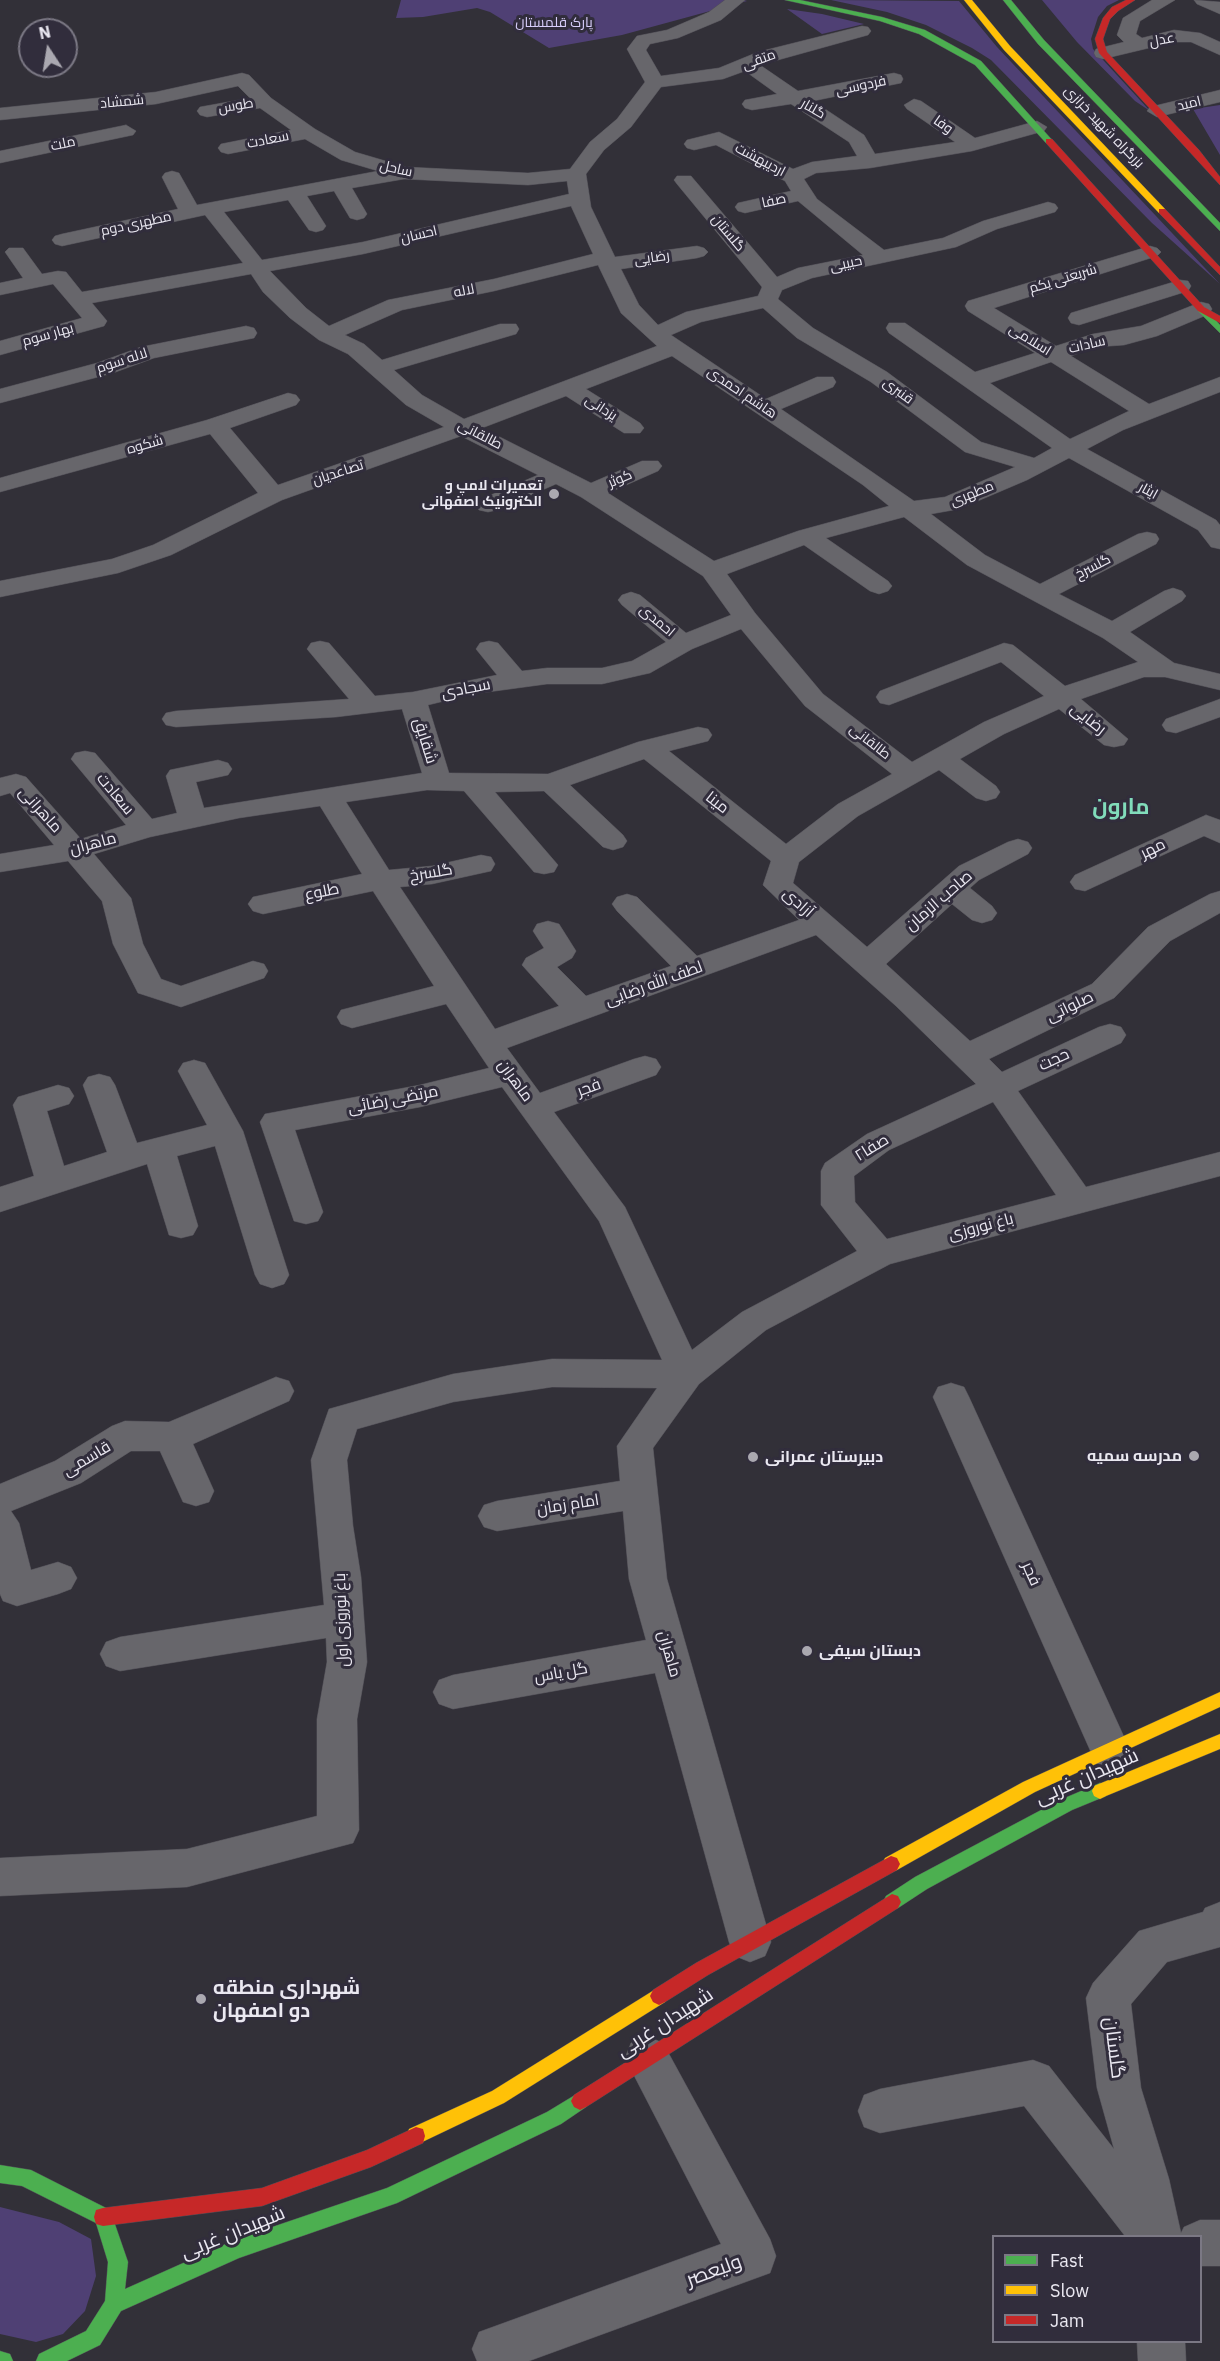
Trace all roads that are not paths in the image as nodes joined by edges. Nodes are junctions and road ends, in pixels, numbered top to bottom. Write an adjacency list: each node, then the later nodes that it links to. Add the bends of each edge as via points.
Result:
1 (736, 0): 16 (street, via 715,16 672,34 644,40 636,49)
2 (789, 0): 25 (main road, via 882,19 941,42 978,63)
3 (968, 0): 60 (main road, بزرگراه شهید خرازی, via 1007,48)
4 (1007, 0): 52 (main road, بزرگراه شهید خرازی, via 1041,42)
5 (1131, 0): 12 (main road, via 1107,18 1099,39)
6 (1166, 0): 10 (street, via 1132,18 1126,35)
7 (1203, 0): 8 (street)
8 (1220, 9)
9 (862, 31): 13 (street, متقی)
10 (1138, 45): 11 (street, عدل, via 1174,36 1194,37); 12 (street, عدل)
11 (1220, 49)
12 (1103, 53): 23 (main road)
13 (747, 64): 16 (street, متقی, via 723,73); 18 (street, گلنار)
14 (242, 79): 19 (street, ساحل); 24 (street, شمشاد, via 156,98)
15 (894, 79): 18 (street, فردوسی)
16 (655, 82): 37 (street, via 624,123 597,146)
17 (1220, 96): 23 (street, امید)
18 (793, 98): 20 (street, فردوسی); 34 (street, گلنار, via 857,139)
19 (264, 102): 22 (street, طوس); 27 (street, ساحل)
20 (752, 104)
21 (914, 105): 29 (street, وفا)
22 (207, 111)
23 (1157, 111): 32 (main road)
24 (0, 114)
25 (1037, 128): 29 (street); 56 (main road)
26 (126, 131): 33 (street, ملت)
27 (308, 133): 30 (street, سعادت); 36 (street, ساحل, via 348,156)
28 (694, 144): 39 (street, اردیبهشت, via 719,138)
29 (972, 145): 34 (street)
30 (228, 148)
31 (781, 150): 35 (street)
32 (1196, 152): 40 (main road); 42 (main road)
33 (0, 157)
34 (870, 162): 35 (street)
35 (812, 168): 39 (street)
36 (405, 173): 37 (street, ساحل, via 528,179); 43 (street)
37 (576, 174): 46 (street, هاشم احمدی)
38 (172, 177): 49 (street, طالقانی)
39 (792, 177): 45 (street)
40 (1220, 177)
41 (684, 180): 64 (street, گلستان)
42 (1220, 183)
43 (341, 186): 44 (street); 50 (street)
44 (294, 193): 49 (street); 51 (street)
45 (804, 194): 47 (street, صفا); 57 (street)
46 (579, 198): 58 (street, هاشم احمدی); 59 (street, احسان, via 363,248)
47 (745, 207)
48 (1048, 208): 57 (street, حبیبی, via 990,225 949,243)
49 (200, 210): 53 (street, مطهری دوم); 59 (street, طالقانی)
50 (357, 214)
51 (316, 226)
52 (1220, 228)
53 (62, 240)
54 (16, 252): 61 (street)
55 (697, 252): 58 (street, رضایی)
56 (1150, 252): 62 (main road); 66 (street, شریعتی یکم)
57 (879, 256): 64 (street, حبیبی, via 806,273)
58 (606, 260): 73 (street, لاله, via 396,305); 74 (street, هاشم احمدی, via 629,308)
59 (257, 266): 65 (street, احسان); 73 (street, طالقانی, via 271,287)
60 (1220, 272)
61 (36, 281): 63 (street); 65 (street, via 58,277)
62 (1180, 286): 67 (main road); 68 (street)
63 (0, 289)
64 (770, 293): 74 (street, حبیبی, via 694,318); 91 (street, قنبری, via 805,333 879,377 973,447)
65 (77, 299): 75 (street, بهار سوم, via 96,321)
66 (976, 306): 76 (street, اسلامی)
67 (1210, 315): 71 (main road); 76 (street, سادات)
68 (1079, 318)
69 (897, 328): 78 (street, ایثار)
70 (508, 329): 77 (street)
71 (1220, 330)
72 (246, 333): 82 (street, لاله سوم, via 149,352)
73 (327, 335): 77 (street, طالقانی, via 356,349)
74 (664, 341): 81 (street, تصاعدیان); 84 (street, هاشم احمدی)
75 (0, 348)
76 (1052, 354): 78 (street, سادات); 85 (street, اسلامی)
77 (378, 368): 87 (street, طالقانی, via 414,400)
78 (972, 381): 89 (street, ایثار)
79 (825, 382): 84 (street)
80 (1220, 384): 85 (street, مطهری)
81 (569, 388): 87 (street, تصاعدیان); 88 (street, یزدانی)
82 (0, 396)
83 (288, 400): 86 (street, شکوه)
84 (764, 408): 97 (street, هاشم احمدی)
85 (1146, 412): 89 (street, مطهری)
86 (215, 425): 93 (street, شکوه); 95 (street)
87 (464, 428): 92 (street, طالقانی); 95 (street, تصاعدیان)
88 (632, 428)
89 (1069, 449): 91 (street, مطهری); 100 (street, ایثار, via 1207,525)
90 (650, 466): 94 (street, کوثر)
91 (1036, 466): 97 (street, مطهری, via 950,504)
92 (558, 475): 94 (street, طالقانی); 96 (street)
93 (0, 485)
94 (590, 492): 101 (street, طالقانی)
95 (273, 495): 103 (street, تصاعدیان, via 151,554 118,565)
96 (488, 505)
97 (907, 509): 98 (street, مطهری); 104 (street, هاشم احمدی, via 976,560)
98 (807, 536): 101 (street, مطهری); 102 (street)
99 (1147, 539): 104 (street, گلسرخ)
100 (1220, 542)
101 (712, 571): 107 (street, طالقانی)
102 (879, 586)
103 (0, 589)
104 (1039, 594): 108 (street, هاشم احمدی)
105 (1173, 596): 108 (street)
106 (631, 600): 109 (street, احمدی)
107 (746, 618): 109 (street, سجادی); 128 (street, طالقانی, via 814,700)
108 (1112, 632): 112 (street, هاشم احمدی)
109 (683, 643): 113 (street, سجادی, via 641,667 602,676)
110 (320, 649): 118 (street)
111 (489, 649): 113 (street)
112 (1165, 669): 114 (street, هاشم احمدی); 116 (street, via 1142,669)
113 (515, 680): 117 (street, سجادی)
114 (1220, 682)
115 (890, 697): 116 (street, via 1004,651)
116 (1061, 698): 123 (street, رضایی); 125 (street)
117 (413, 700): 118 (street, سجادی); 129 (street, شقایق)
118 (369, 705): 120 (street, سجادی)
119 (1220, 707): 121 (street)
120 (176, 719)
121 (1176, 725)
122 (699, 735): 124 (street, ماهران)
123 (1114, 739)
124 (648, 748): 131 (street, ماهران); 141 (street, مینا)
125 (940, 758): 128 (street); 133 (street)
126 (85, 759): 136 (street, سعادت)
127 (218, 769): 135 (street, via 180,776)
128 (911, 775): 141 (street, via 848,810)
129 (438, 781): 130 (street, ماهران); 134 (street, ماهران)
130 (471, 782): 131 (street, ماهران); 144 (street)
131 (551, 782): 138 (street)
132 (0, 787): 140 (street, ماهرانی, via 16,783)
133 (986, 792)
134 (328, 796): 135 (street, ماهران); 145 (street, ماهران)
135 (193, 819): 136 (street, ماهران)
136 (145, 829): 140 (street, ماهران)
137 (1220, 834): 146 (street, مهر, via 1206,824)
138 (613, 841)
139 (1018, 848): 147 (street, صاحب الزمان, via 969,873)
140 (76, 850): 142 (street, ماهران); 156 (street, via 116,898 128,944 149,986 181,997)
141 (786, 858): 152 (street, آزادی, via 778,885)
142 (0, 863)
143 (481, 864): 145 (street, گلسرخ, via 432,875)
144 (544, 866)
145 (380, 880): 149 (street, طلوع); 157 (street, ماهران)
146 (1085, 882)
147 (952, 889): 151 (street); 154 (street, صاحب الزمان)
148 (1220, 901): 162 (street, صلواتی, via 1159,934 1103,991)
149 (263, 904)
150 (627, 904): 155 (street)
151 (982, 913)
152 (820, 923): 154 (street, آزادی); 155 (street, لطف الله رضایی)
153 (548, 931): 158 (street, via 561,951 537,965)
154 (867, 964): 162 (street, آزادی)
155 (693, 970): 158 (street, لطف الله رضایی)
156 (253, 971)
157 (453, 992): 159 (street); 161 (street, ماهران)
158 (581, 1010): 161 (street, لطف الله رضایی)
159 (352, 1017)
160 (1110, 1035): 167 (street, حجت)
161 (488, 1043): 165 (street, ماهران)
162 (967, 1056): 167 (street, آزادی)
163 (645, 1067): 169 (street, فجر)
164 (194, 1071): 170 (street)
165 (509, 1074): 169 (street, ماهران); 177 (street, مرتضی رضائی, via 420,1096 276,1122)
166 (99, 1085): 172 (street)
167 (998, 1086): 176 (street, آزادی); 179 (street, صفا۲, via 878,1142 837,1171 838,1205)
168 (58, 1096): 174 (street, via 29,1105)
169 (533, 1108): 182 (street, ماهران, via 613,1216)
170 (227, 1131): 171 (street); 180 (street)
171 (159, 1149): 172 (street); 178 (street)
172 (126, 1158): 174 (street)
173 (1220, 1164): 176 (street, باغ نوروزی)
174 (53, 1183): 175 (street)
175 (0, 1200)
176 (1078, 1201): 179 (street, باغ نوروزی)
177 (306, 1212)
178 (181, 1226)
179 (880, 1254): 181 (street, باغ نوروزی)
180 (272, 1275)
181 (754, 1321): 182 (street, ماهران)
182 (686, 1374): 187 (street, ماهران, via 635,1446); 192 (street, باغ نوروزی اول, via 552,1373 453,1388 342,1419 328,1460)
183 (276, 1391): 185 (street, قاسمی)
184 (951, 1397): 198 (street, فجر)
185 (172, 1437): 186 (street); 188 (street, قاسمی, via 125,1436 68,1472)
186 (196, 1491)
187 (639, 1493): 189 (street, امام زمان); 193 (street, ماهران, via 648,1579)
188 (0, 1500)
189 (497, 1516)
190 (0, 1523): 191 (street, via 17,1590)
191 (58, 1578)
192 (344, 1619): 194 (street); 199 (street, باغ نوروزی اول, via 346,1662 337,1719 338,1830 187,1868)
193 (669, 1653): 195 (street, گل یاس); 201 (street, ماهران)
194 (120, 1654)
195 (453, 1692)
196 (1220, 1699): 198 (main road, شهیدان غربی)
197 (1220, 1741): 202 (main road, شهیدان غربی, via 1066,1805 921,1883)
198 (1110, 1750): 201 (main road, شهیدان غربی, via 1029,1787)
199 (0, 1877)
200 (1220, 1922): 207 (street, گلستان, via 1218,1928 1154,1944 1108,1998 1119,2088 1146,2179)
201 (750, 1942): 205 (main road, شهیدان غربی, via 498,2097 371,2158 262,2197)
202 (647, 2058): 210 (main road, شهیدان غربی, via 554,2118 390,2196 237,2249); 213 (street, ولیعصر, via 753,2256)
203 (880, 2111): 206 (street, via 1033,2082)
204 (0, 2174): 205 (main road, via 24,2177)
205 (103, 2217): 210 (main road, via 118,2262)
206 (1155, 2235)
207 (1156, 2235)
208 (1202, 2243): 209 (street)
209 (1220, 2243)
210 (114, 2304): 212 (main road, via 93,2338)
211 (1161, 2343): 216 (street)
212 (77, 2346): 214 (main road); 215 (main road)
213 (496, 2349)
214 (46, 2361)
215 (71, 2361)
216 (1162, 2361)

